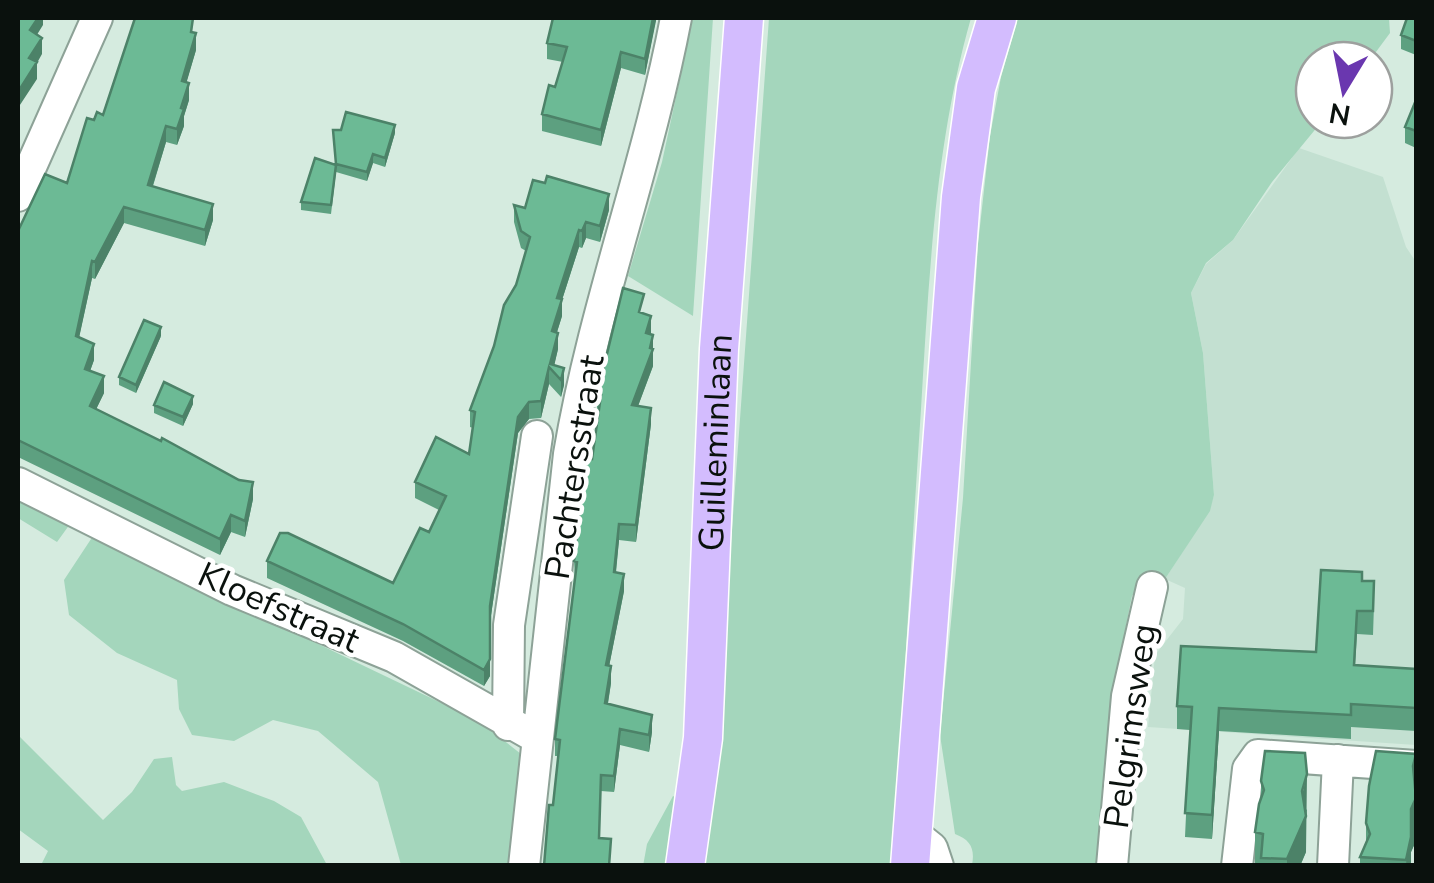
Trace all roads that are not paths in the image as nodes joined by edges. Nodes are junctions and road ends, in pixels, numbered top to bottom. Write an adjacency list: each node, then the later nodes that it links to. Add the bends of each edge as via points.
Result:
1 (97, 18): 5 (street)
2 (676, 18): 10 (street, Pachtersstraat, via 580,386)
3 (744, 18): 15 (main road, Guilleminlaan, via 724,276 703,738)
4 (997, 18): 13 (main road, via 976,88 961,197)
5 (18, 196)
6 (537, 436): 9 (street, Pachtersstraat, via 509,625)
7 (18, 483): 9 (street, Kloefstraat, via 232,590 394,657)
8 (1152, 588): 17 (street, Pelgrimsweg, via 1127,696)
9 (508, 724): 10 (street, Kloefstraat)
10 (537, 738): 14 (street, Pachtersstraat)
11 (1338, 760): 12 (street); 18 (street, via 1252,760); 19 (street)
12 (1416, 766)
13 (912, 849): 16 (street, via 932,848)
14 (524, 866)
15 (686, 866)
16 (938, 866)
17 (1112, 866)
18 (1237, 866)
19 (1333, 866)

